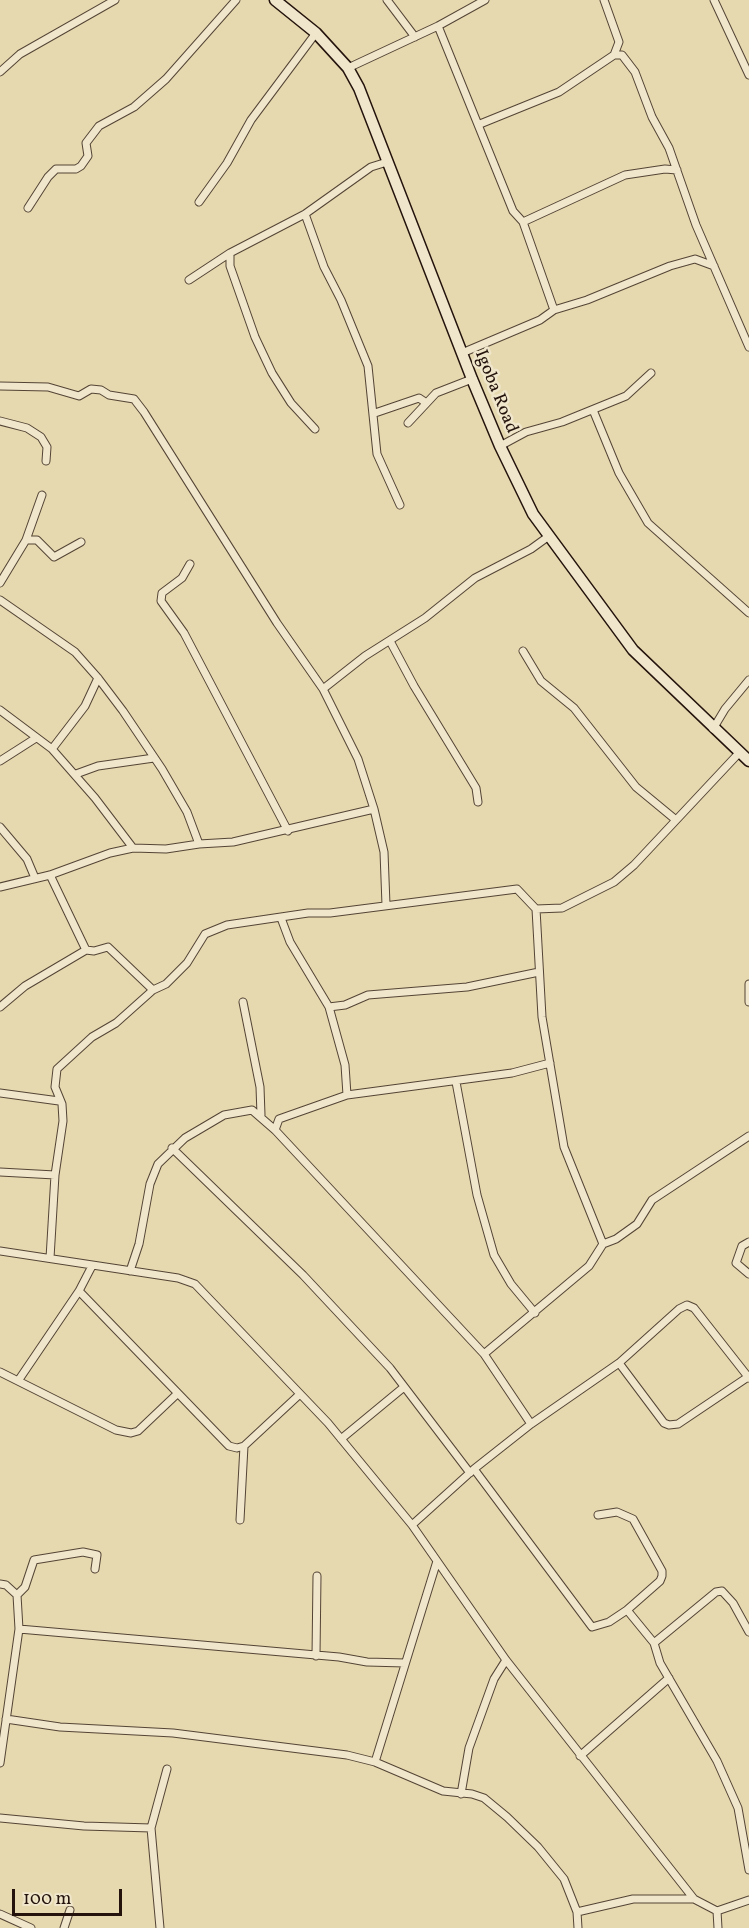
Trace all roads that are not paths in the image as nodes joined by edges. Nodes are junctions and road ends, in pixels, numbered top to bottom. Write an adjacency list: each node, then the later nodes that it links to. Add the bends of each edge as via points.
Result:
1 (99, 0): 9 (street)
2 (115, 0): 9 (street)
3 (236, 0): 21 (street, via 166,79 134,106 99,126 86,143 88,156 81,166 56,169 48,177)
4 (275, 0): 11 (street, Igoba Road)
5 (387, 0): 12 (street)
6 (485, 0): 10 (street)
7 (604, 0): 13 (street, via 619,42)
8 (714, 0): 16 (street)
9 (105, 8): 15 (street, via 20,54)
10 (438, 26): 12 (street); 17 (street)
11 (316, 33): 14 (street, Igoba Road); 20 (street, via 251,120)
12 (415, 37): 14 (street)
13 (614, 56): 17 (street, via 559,92); 19 (street, via 622,55 635,72)
14 (348, 68): 18 (street, Igoba Road)
15 (0, 72)
16 (749, 75)
17 (480, 124): 23 (street, via 513,211)
18 (387, 162): 22 (street, via 371,167); 31 (street, Igoba Road)
19 (677, 170): 23 (street, via 625,175); 24 (street)
20 (199, 202)
21 (28, 208)
22 (305, 214): 25 (street); 37 (street, via 368,366)
23 (524, 222): 29 (street)
24 (705, 245): 26 (street); 27 (street)
25 (230, 253): 28 (street); 40 (street, via 230,266 280,389)
26 (695, 259): 27 (street); 29 (street)
27 (716, 267): 30 (street)
28 (189, 280)
29 (554, 310): 31 (street, via 540,320)
30 (749, 347)
31 (462, 353): 33 (street, Igoba Road)
32 (651, 373): 36 (street, via 626,396)
33 (472, 379): 35 (street, via 436,393); 41 (street, Igoba Road)
34 (0, 386): 56 (street, via 48,387 79,396 91,389 134,399)
35 (425, 402): 37 (street, via 419,398); 39 (street)
36 (593, 410): 41 (street, via 526,432); 51 (street, via 619,473 648,524)
37 (375, 413): 44 (street, via 377,454)
38 (0, 421): 42 (street, via 41,436)
39 (408, 423)
40 (315, 429)
41 (500, 446): 45 (street, Igoba Road, via 533,514)
42 (46, 461)
43 (42, 495): 46 (street)
44 (400, 505)
45 (549, 536): 52 (street, via 475,578); 58 (street, Igoba Road, via 633,650)
46 (26, 540): 47 (street, via 37,540 54,557); 49 (street)
47 (81, 543)
48 (190, 564): 70 (street, via 182,578 162,593 161,601 189,642)
49 (0, 583)
50 (0, 600): 54 (street, via 75,652)
51 (749, 613)
52 (390, 641): 56 (street); 66 (street, via 476,788)
53 (524, 651): 68 (street, via 541,681 574,708 636,787)
54 (98, 678): 60 (street, via 85,706); 62 (street)
55 (749, 680): 58 (street)
56 (323, 690): 67 (street, via 358,759)
57 (0, 710): 59 (street)
58 (714, 729): 61 (street, Igoba Road)
59 (36, 738): 60 (street); 63 (street)
60 (52, 749): 65 (street)
61 (740, 753): 64 (street, Igoba Road); 68 (street)
62 (154, 758): 65 (street, via 98,766); 71 (street, via 187,812)
63 (0, 761)
64 (749, 761)
65 (76, 774): 72 (street)
66 (478, 802)
67 (374, 809): 70 (street); 76 (street, via 384,852)
68 (676, 820): 77 (street, via 614,882 562,908)
69 (0, 827): 74 (street, via 27,859)
70 (288, 831): 71 (street)
71 (199, 844): 72 (street)
72 (133, 848): 73 (street)
73 (50, 875): 74 (street); 79 (street)
74 (35, 878): 75 (street)
75 (0, 887)
76 (386, 905): 77 (street, via 510,888 524,894); 78 (street)
77 (536, 909): 80 (street)
78 (281, 918): 82 (street, via 227,925 205,934 187,963 166,984); 86 (street, via 290,942)
79 (86, 950): 82 (street, via 108,947); 85 (street, via 25,986)
80 (539, 972): 86 (street, via 467,987 368,995); 87 (street)
81 (749, 984): 84 (street)
82 (153, 990): 89 (street, via 57,1069)
83 (243, 1002): 94 (street, via 260,1087)
84 (749, 1002)
85 (0, 1007)
86 (329, 1007): 91 (street, via 345,1065)
87 (550, 1063): 88 (street); 101 (street, via 569,1165)
88 (456, 1082): 91 (street); 108 (street, via 477,1196 494,1255)
89 (56, 1087): 92 (street); 93 (street)
90 (0, 1093): 92 (street)
91 (348, 1095): 95 (street, via 279,1119)
92 (44, 1100): 93 (street)
93 (58, 1101): 99 (street, via 62,1104 63,1121)
94 (261, 1115): 95 (street); 97 (street, via 244,1110 224,1115)
95 (275, 1130): 109 (street)
96 (749, 1136): 101 (street, via 652,1200 638,1224)
97 (172, 1148): 105 (street, via 158,1164 150,1184); 114 (street, via 303,1275)
98 (0, 1172): 99 (street)
99 (55, 1175): 103 (street)
100 (749, 1242): 106 (street, via 742,1246 736,1263)
101 (603, 1244): 108 (street, via 589,1266)
102 (0, 1251): 103 (street)
103 (50, 1257): 104 (street)
104 (92, 1266): 105 (street); 107 (street)
105 (130, 1271): 116 (street, via 195,1284)
106 (749, 1274)
107 (79, 1291): 113 (street); 115 (street)
108 (534, 1312): 109 (street)
109 (484, 1354): 117 (street)
110 (619, 1363): 112 (street, via 669,1425 678,1424); 112 (street, via 687,1305 694,1308); 117 (street)
111 (0, 1372): 113 (street)
112 (748, 1377)
113 (18, 1381): 115 (street, via 116,1430 131,1433 138,1431)
114 (404, 1387): 118 (street); 120 (street)
115 (177, 1394): 119 (street, via 229,1446)
116 (300, 1394): 118 (street); 119 (street)
117 (531, 1424): 120 (street)
118 (341, 1439): 123 (street)
119 (244, 1446): 122 (street)
120 (472, 1471): 123 (street); 129 (street, via 591,1627 609,1622)
121 (598, 1515): 129 (street, via 617,1512 633,1519 662,1571 660,1581)
122 (240, 1520)
123 (412, 1525): 124 (street)
124 (437, 1561): 135 (street); 136 (street)
125 (95, 1569): 128 (street, via 97,1555 83,1552 34,1560 25,1587)
126 (317, 1576): 134 (street)
127 (0, 1584): 128 (street)
128 (17, 1595): 131 (street)
129 (627, 1610): 133 (street)
130 (747, 1623): 132 (street); 133 (street, via 727,1595 716,1592)
131 (19, 1629): 134 (street); 138 (street)
132 (749, 1632)
133 (654, 1643): 137 (street)
134 (316, 1656): 136 (street)
135 (506, 1659): 139 (street); 143 (street, via 469,1748)
136 (405, 1663): 140 (street)
137 (669, 1678): 139 (street); 146 (street, via 717,1761 738,1808)
138 (6, 1719): 140 (street, via 60,1727 208,1737); 141 (street)
139 (579, 1756): 147 (street)
140 (375, 1762): 143 (street, via 442,1791)
141 (0, 1763)
142 (167, 1769): 145 (street)
143 (461, 1794): 151 (street, via 484,1798 538,1847 564,1879)
144 (0, 1818): 145 (street)
145 (151, 1828): 155 (street)
146 (749, 1870)
147 (694, 1899): 150 (street); 151 (street, via 633,1899)
148 (749, 1900): 150 (street)
149 (70, 1911): 154 (street)
150 (717, 1911): 157 (street)
151 (577, 1912): 156 (street)
152 (0, 1914): 153 (street)
153 (31, 1928)
154 (64, 1928)
155 (160, 1928)
156 (578, 1928)
157 (718, 1928)

